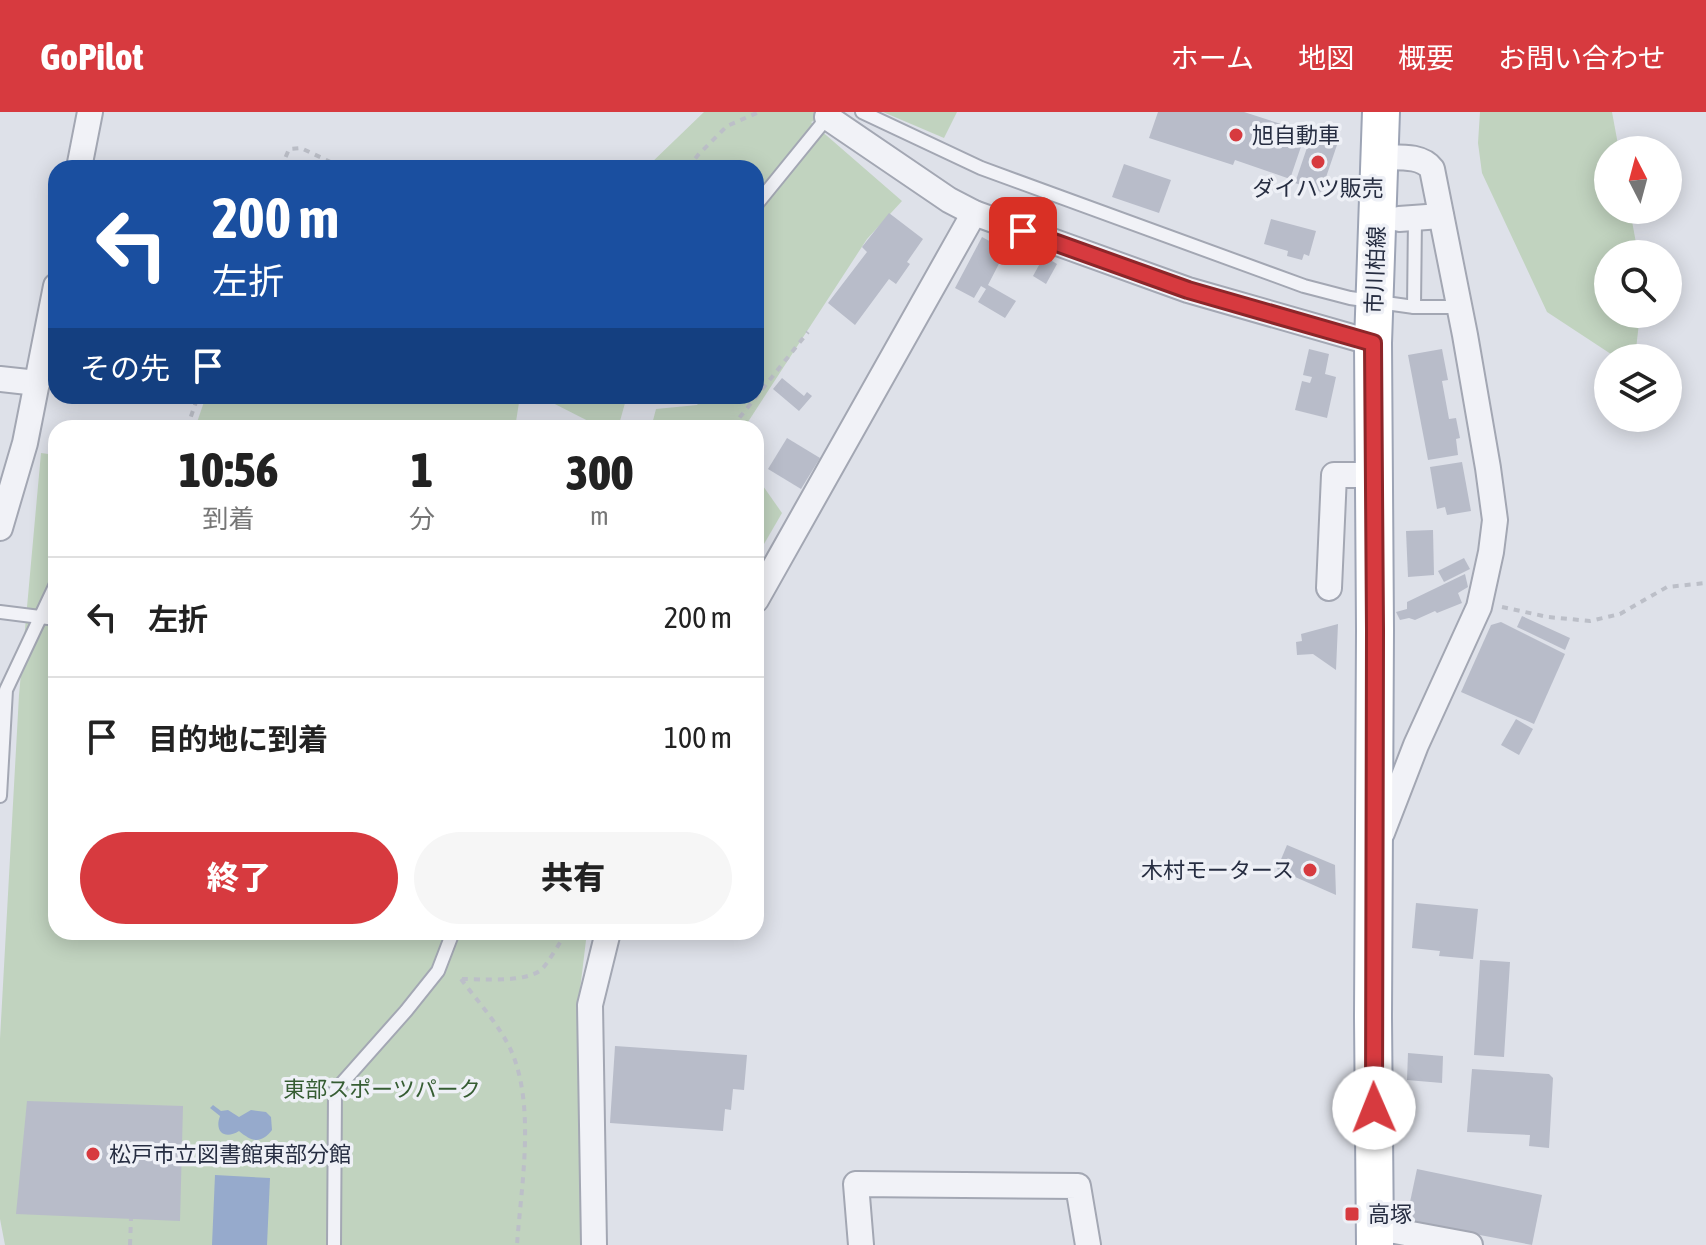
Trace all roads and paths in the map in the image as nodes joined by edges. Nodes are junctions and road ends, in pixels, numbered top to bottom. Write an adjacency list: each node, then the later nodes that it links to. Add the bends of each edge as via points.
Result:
1 (90, 112): 7 (street)
2 (759, 112): 10 (path, via 727,126)
3 (862, 112): 15 (lane, via 981,168 1304,286)
4 (1381, 112): 6 (main road, 市川柏線)
5 (829, 115): 11 (lane); 12 (street)
6 (1379, 157): 13 (street, via 1426,162); 19 (main road, 市川柏線)
7 (81, 160)
8 (284, 160): 9 (path, via 289,149 301,148)
9 (326, 160)
10 (694, 160)
11 (764, 195)
12 (974, 213): 19 (street, via 1188,290); 28 (street)
13 (1441, 216): 14 (street); 16 (street)
14 (1407, 218): 15 (lane)
15 (1414, 307): 16 (lane)
16 (1459, 307): 31 (street, via 1495,520)
17 (48, 327): 21 (street)
18 (808, 332): 22 (path)
19 (1373, 343): 25 (main road, 市川柏線)
20 (0, 379): 21 (street)
21 (37, 383): 26 (street)
22 (764, 387)
23 (750, 404): 24 (path)
24 (738, 420)
25 (1373, 475): 29 (street, via 1334,475); 36 (main road, 市川柏線)
26 (0, 528)
27 (1706, 583): 31 (path, via 1667,587 1620,614 1590,621)
28 (764, 586)
29 (1329, 588)
30 (48, 600): 33 (lane)
31 (1479, 607): 36 (street, via 1416,745)
32 (0, 612): 33 (lane)
33 (40, 617): 34 (lane); 35 (lane, via 6,690)
34 (48, 618)
35 (0, 796)
36 (1373, 866): 43 (main road, 市川柏線)
37 (450, 940): 40 (lane)
38 (562, 940): 41 (path, via 541,970 524,977)
39 (606, 940): 47 (street, via 590,1005)
40 (440, 966): 41 (path); 45 (lane, via 335,1091)
41 (461, 979): 46 (path, via 512,1052 521,1078 525,1110)
42 (131, 1219): 44 (path)
43 (1375, 1237): 50 (street, via 1395,1231)
44 (130, 1245)
45 (334, 1245)
46 (517, 1245)
47 (594, 1245)
48 (861, 1245): 49 (street, via 856,1184 1078,1186)
49 (1088, 1245)
50 (1470, 1245)

